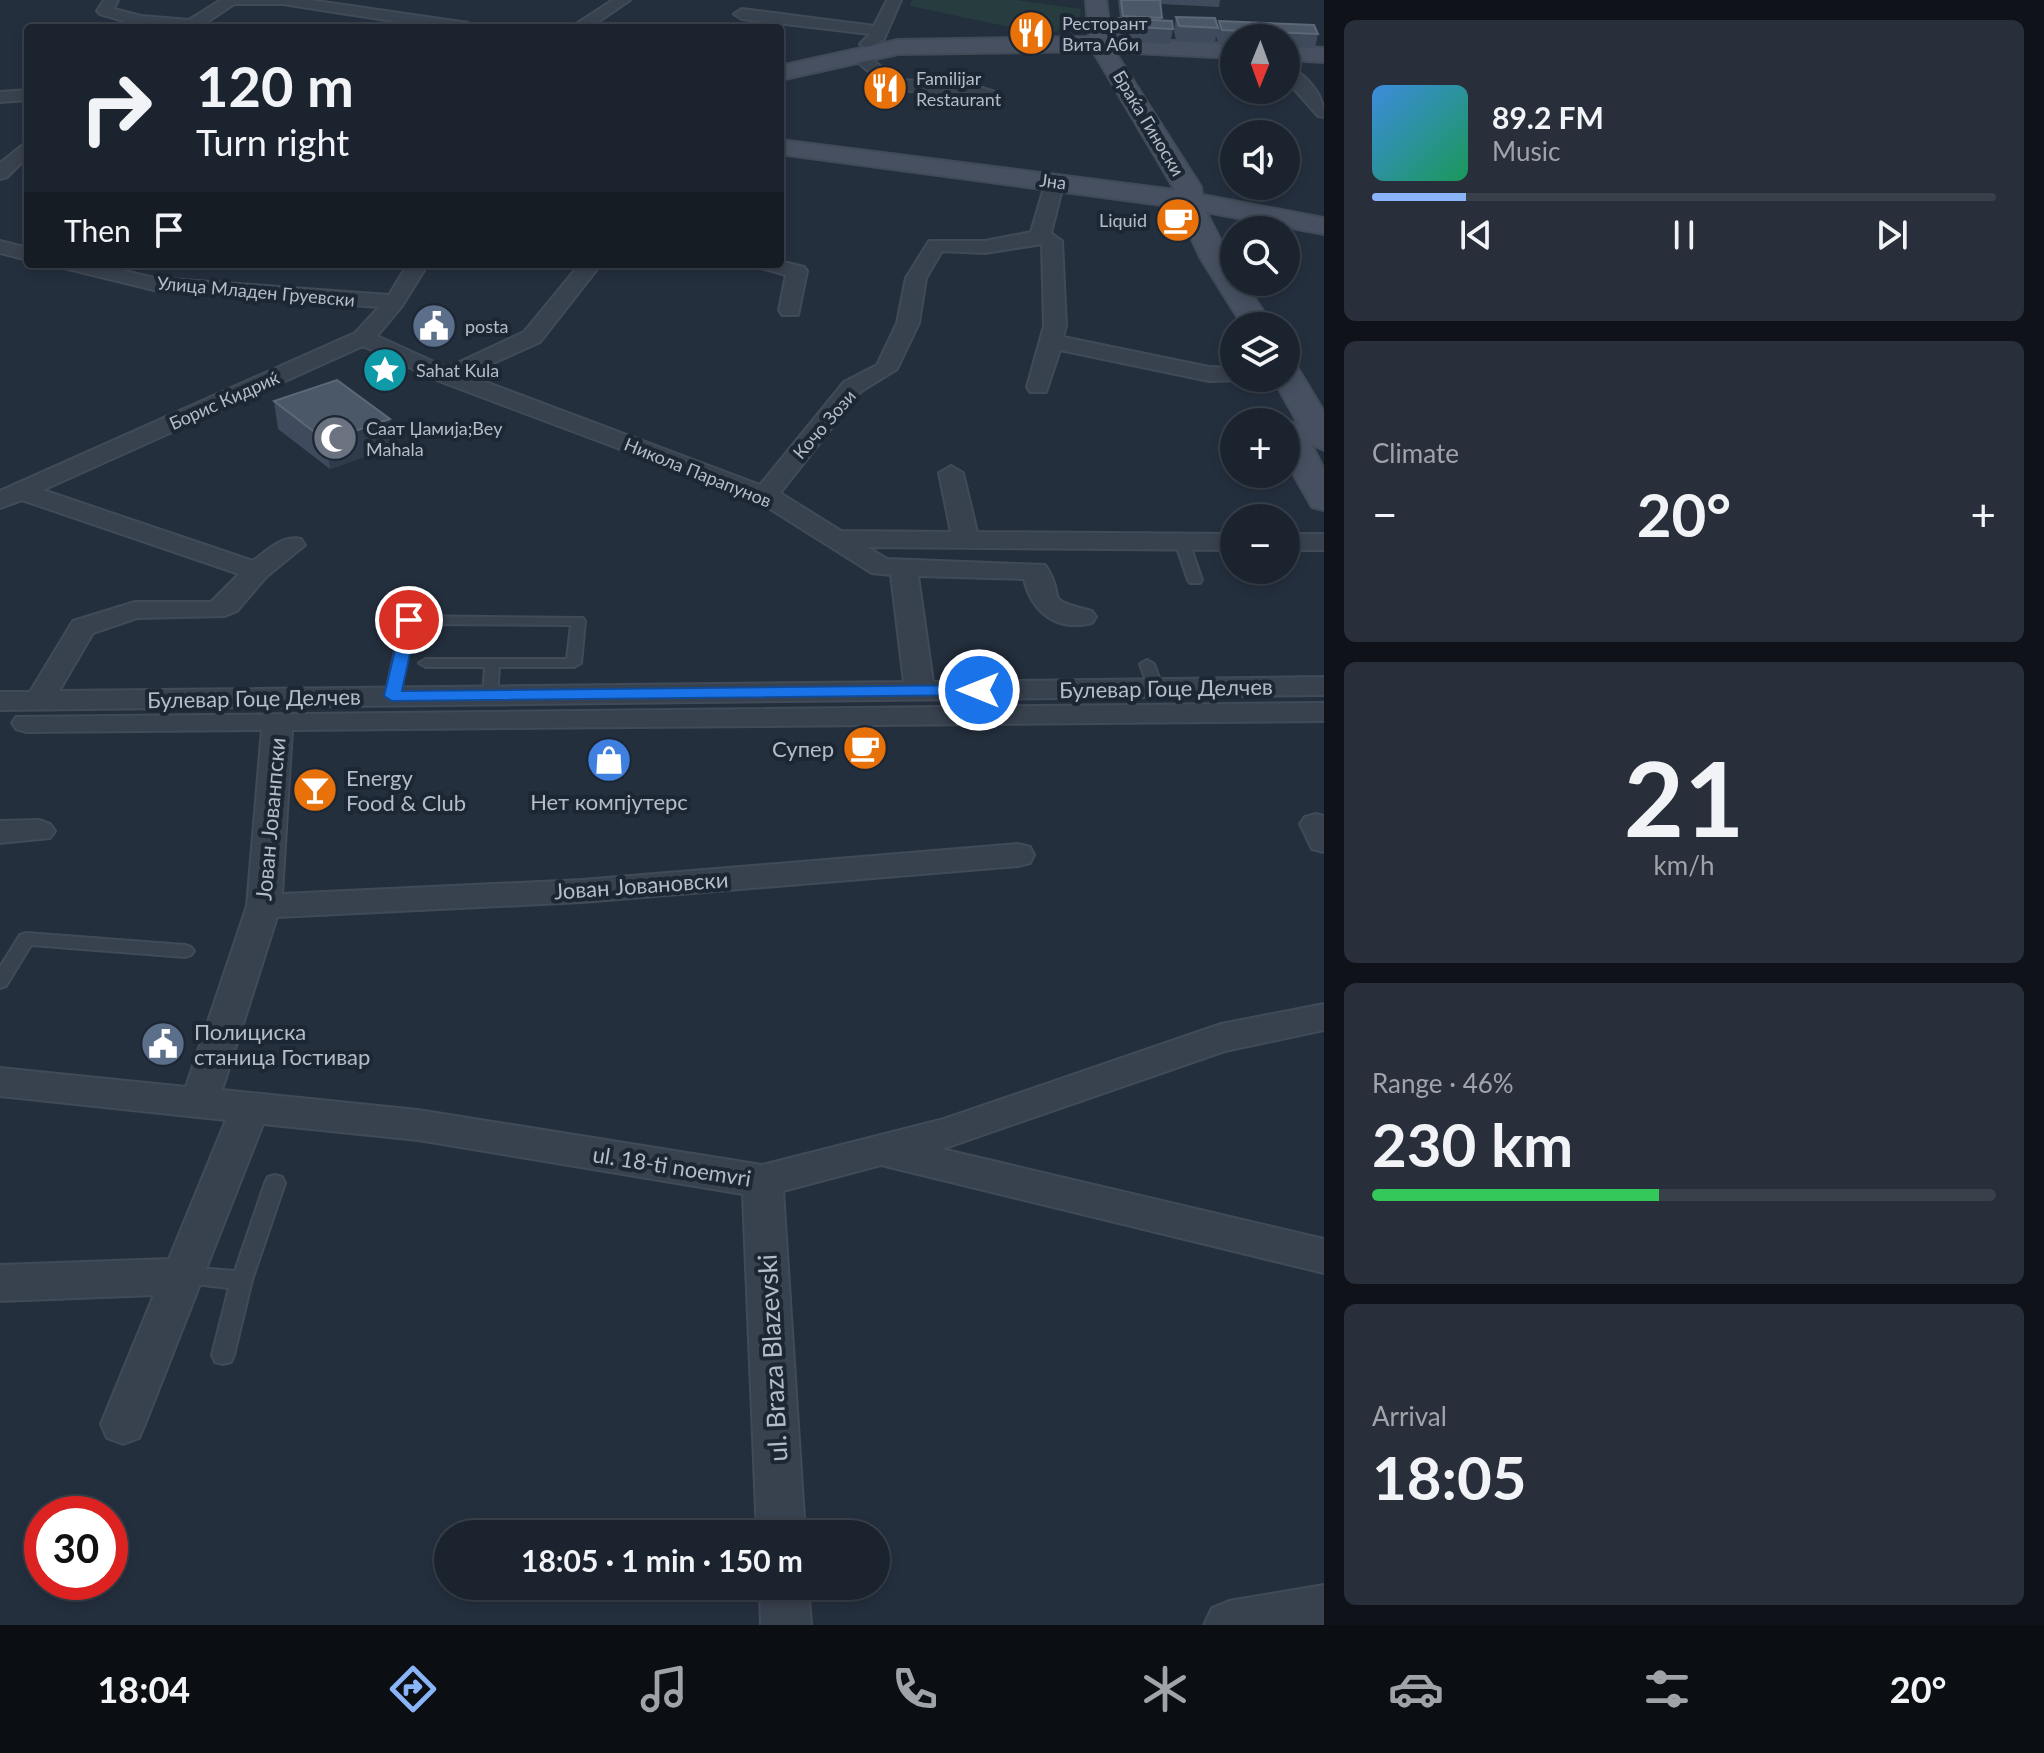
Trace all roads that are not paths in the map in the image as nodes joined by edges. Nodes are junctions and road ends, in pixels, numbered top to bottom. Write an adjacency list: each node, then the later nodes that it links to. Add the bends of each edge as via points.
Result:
1 (111, 0): 11 (street, via 105,11)
2 (210, 0): 3 (street)
3 (231, 0): 4 (street); 12 (street)
4 (288, 0): 10 (street)
5 (412, 0): 10 (street)
6 (623, 0): 14 (street)
7 (894, 0): 16 (street)
8 (1096, 0): 15 (street, Браќа Гиноски)
9 (742, 14): 16 (street)
10 (389, 16): 13 (street)
11 (164, 24)
12 (194, 24)
13 (442, 24)
14 (584, 24)
15 (1100, 34): 17 (street, via 1050,42); 18 (street); 33 (street, Браќа Гиноски, via 1188,187)
16 (878, 35): 17 (street); 21 (street)
17 (898, 47): 21 (street)
18 (1220, 49)
19 (1300, 54): 20 (street)
20 (1324, 55)
21 (850, 57): 22 (street); 24 (street, via 895,85)
22 (784, 72)
23 (1300, 82): 27 (street)
24 (990, 93)
25 (24, 95): 26 (street)
26 (0, 97)
27 (1324, 112)
28 (784, 147): 31 (street, Јна)
29 (24, 151): 30 (street)
30 (0, 173)
31 (1055, 181): 32 (street, Јна); 35 (street)
32 (1152, 194): 33 (street, Јна); 45 (street, Браќа Гиноски)
33 (1186, 199): 34 (street, Јна); 44 (street, Браќа Гиноски)
34 (1324, 226)
35 (1040, 236): 47 (street, via 1052,241 1055,326); 55 (street, Кочо Зози, via 985,247 936,245 916,278 908,323 886,369 852,387)
36 (0, 247): 37 (street)
37 (24, 253)
38 (88, 268): 42 (street, Улица Младен Груевски, via 154,284)
39 (416, 268): 42 (street, Борис Кидриќ)
40 (588, 268): 49 (street, via 532,337)
41 (784, 268): 43 (street, via 797,271)
42 (395, 302): 46 (street, Борис Кидриќ)
43 (790, 310)
44 (1250, 312)
45 (1220, 313)
46 (363, 338): 49 (street, Никола Парапунов); 56 (street, Борис Кидриќ)
47 (1050, 341): 48 (street); 50 (street)
48 (1220, 374)
49 (447, 376): 55 (street, Никола Парапунов)
50 (1038, 387)
51 (1296, 392): 52 (street)
52 (1324, 440)
53 (1300, 456): 57 (street)
54 (951, 473): 58 (street)
55 (765, 495): 59 (street, Никола Парапунов)
56 (10, 496): 66 (street)
57 (1324, 500)
58 (965, 538): 59 (street); 60 (street)
59 (835, 539): 65 (street, Никола Парапунов, via 881,567)
60 (1182, 542): 61 (street); 67 (lane)
61 (1220, 542)
62 (1300, 542): 63 (street)
63 (1324, 542)
64 (292, 545): 66 (street)
65 (903, 568): 68 (street, Никола Парапунов, via 1035,571 1043,603 1058,615); 72 (street)
66 (256, 571): 75 (street, via 227,605 215,610 135,610 83,627)
67 (1195, 580)
68 (1082, 617)
69 (426, 663): 70 (lane)
70 (492, 663): 73 (lane, via 574,663 578,621 409,620); 74 (lane)
71 (1324, 686): 72 (street, Булевар Гоце Делчев, via 1152,676)
72 (920, 691): 74 (street, Булевар Гоце Делчев)
73 (392, 696): 74 (street, Булевар Гоце Делчев); 75 (street, Булевар Гоце Делчев)
74 (490, 696)
75 (40, 700): 76 (street, Булевар Гоце Делчев)
76 (0, 701)
77 (1324, 712): 78 (street, Булевар Гоце Делчев)
78 (278, 721): 79 (street, Булевар Гоце Делчев); 83 (street, Јован Јованпски)
79 (0, 723)
80 (39, 831): 81 (street)
81 (0, 832)
82 (1018, 855): 83 (street, Јован Јовановски, via 582,891)
83 (264, 906): 88 (street, Јован Јованпски)
84 (185, 951): 85 (lane, via 26,939)
85 (0, 982)
86 (1324, 1017): 90 (street, ul. 18-ti noemvri, via 1221,1038)
87 (0, 1082): 88 (street, ul. 18-ti noemvri)
88 (200, 1100): 89 (street, ul. 18-ti noemvri)
89 (251, 1106): 91 (street, ul. 18-ti noemvri, via 418,1125); 94 (street)
90 (881, 1151): 91 (street, ul. 18-ti noemvri); 93 (street)
91 (762, 1181): 99 (street, ul. Braza Blazevski)
92 (275, 1183): 95 (lane)
93 (1324, 1256)
94 (184, 1276): 95 (lane); 96 (street); 98 (street)
95 (242, 1280): 97 (lane)
96 (0, 1283)
97 (223, 1355)
98 (123, 1424)
99 (780, 1520)
100 (785, 1600): 102 (street)
101 (1324, 1609): 103 (street)
102 (786, 1625)
103 (1229, 1625)

